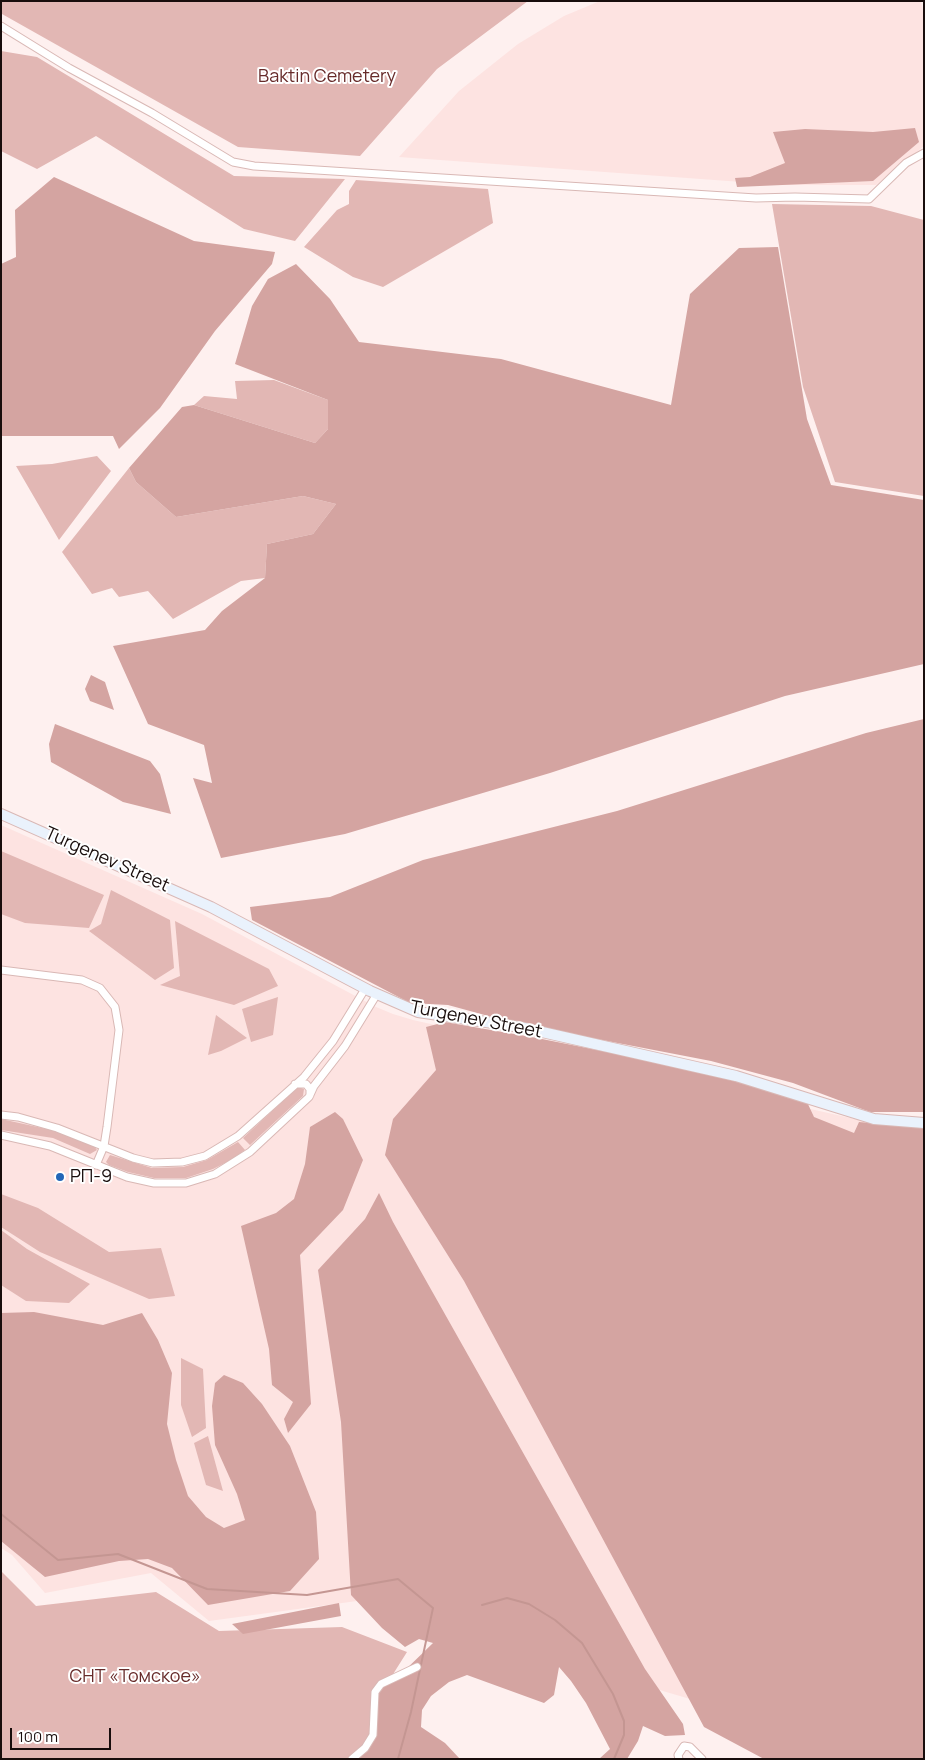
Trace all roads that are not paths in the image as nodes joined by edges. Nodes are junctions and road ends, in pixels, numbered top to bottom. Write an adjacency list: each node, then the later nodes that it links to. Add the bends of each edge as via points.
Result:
1 (1, 26): 2 (street, via 233,162 254,166 747,198 869,199 906,163)
2 (924, 154)
3 (1, 814): 5 (street, Turgenev Street, via 211,907)
4 (1, 970): 12 (street, via 82,980 100,988 111,999 118,1014 119,1030)
5 (365, 989): 6 (street, Turgenev Street); 7 (street, via 317,1064)
6 (377, 994): 8 (street); 10 (street, Turgenev Street, via 418,1012 530,1029 736,1076 874,1119)
7 (295, 1084): 8 (street, via 306,1084); 12 (street, via 238,1136 205,1156 182,1162 154,1163)
8 (310, 1096): 13 (street, via 250,1152 215,1174 200,1179 154,1183)
9 (1, 1114): 12 (street, via 42,1123)
10 (924, 1123)
11 (1, 1135): 13 (street, via 50,1146)
12 (104, 1146): 13 (street)
13 (96, 1165)
14 (417, 1667): 15 (street, via 381,1684 375,1692 373,1735 365,1748)
15 (352, 1759)
16 (679, 1759): 17 (street, via 684,1746 690,1747)
17 (702, 1759)

